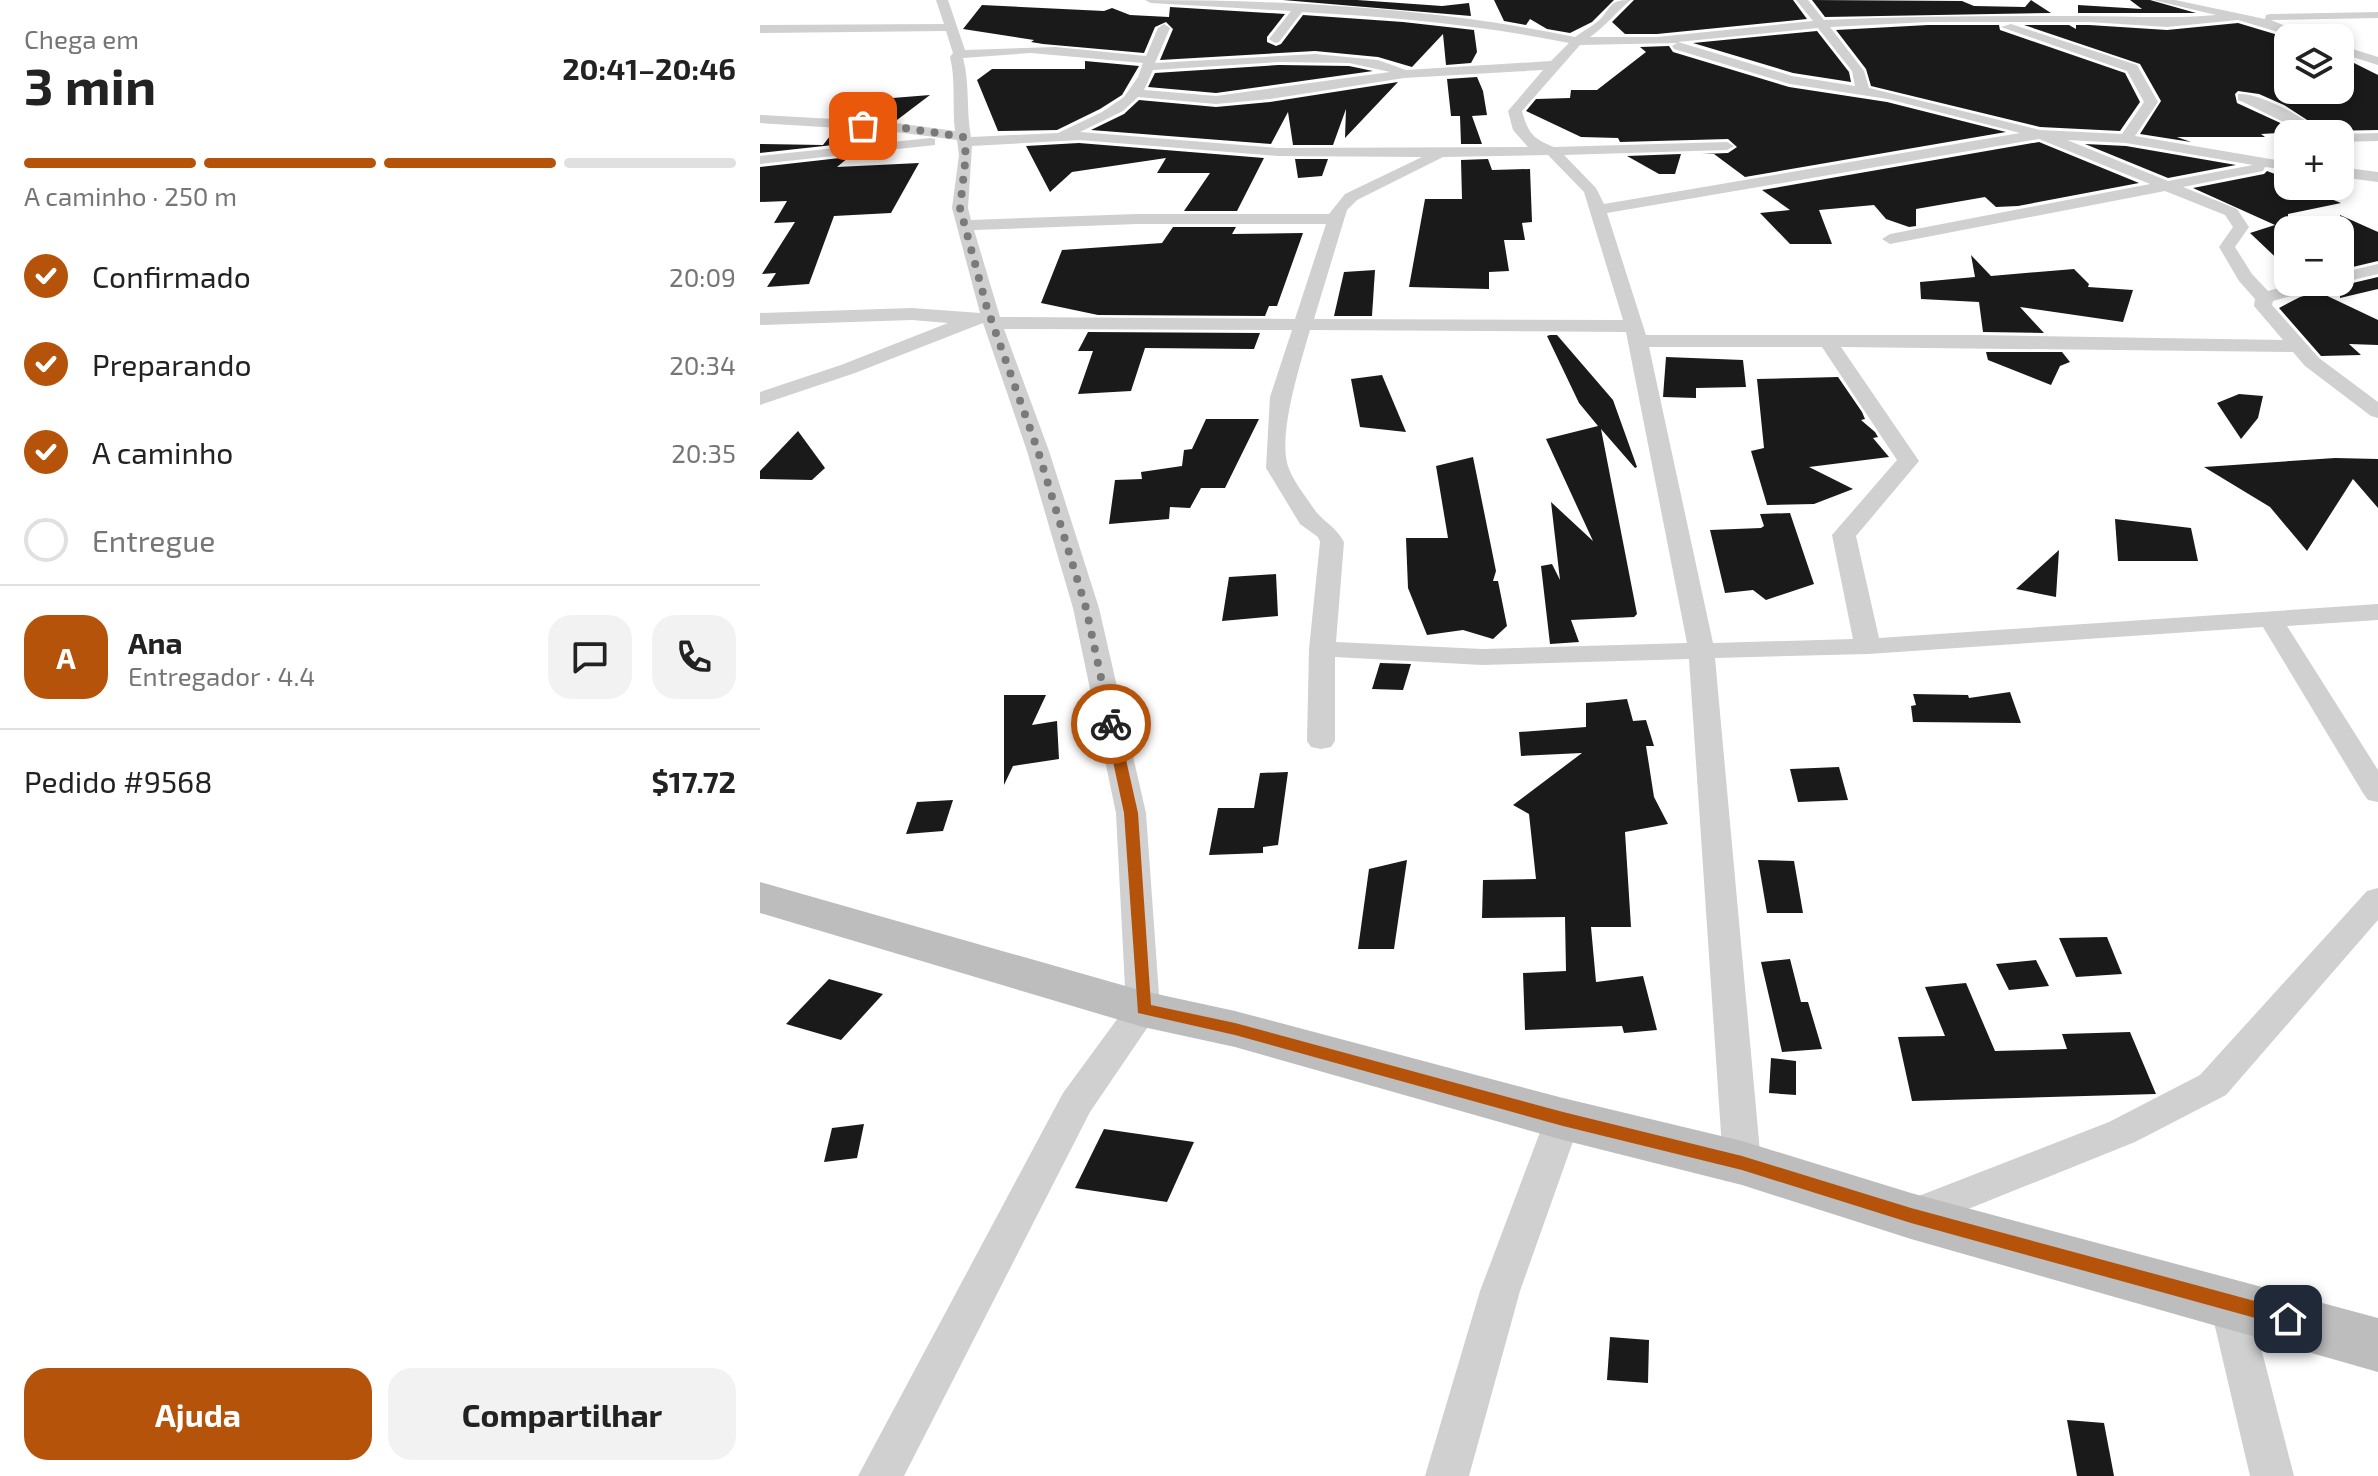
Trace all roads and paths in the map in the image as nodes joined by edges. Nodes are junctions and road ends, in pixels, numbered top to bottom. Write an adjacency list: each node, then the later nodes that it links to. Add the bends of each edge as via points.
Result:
1 (942, 0): 16 (street)
2 (1151, 0): 7 (street)
3 (1625, 0): 20 (street)
4 (1802, 0): 13 (street)
5 (2159, 0): 10 (street)
6 (2257, 2): 11 (street)
7 (1299, 9): 14 (street); 19 (street)
8 (1471, 12): 14 (street)
9 (2378, 15): 11 (street)
10 (2236, 17): 11 (street); 12 (street, via 2167,23)
11 (2262, 20): 15 (street)
12 (1989, 21): 13 (street); 37 (street, via 2132,68 2151,102)
13 (1821, 24): 21 (street); 28 (street, via 1858,71)
14 (1492, 25): 20 (street)
15 (2274, 25)
16 (951, 27): 18 (street); 23 (street)
17 (1164, 28): 26 (street)
18 (760, 29)
19 (1275, 39)
20 (1577, 41): 21 (street); 25 (street)
21 (1657, 41): 25 (street); 28 (street, via 1790,80)
22 (2354, 53): 24 (street)
23 (960, 54): 26 (street, via 1033,49 1107,53); 38 (street, via 956,57)
24 (2378, 61)
25 (1558, 62): 27 (street); 40 (street, via 1515,111 1529,142)
26 (1149, 63): 27 (street, via 1366,60); 29 (street)
27 (1404, 74): 29 (street, via 1228,99)
28 (1863, 91): 33 (street)
29 (1138, 93): 34 (street)
30 (2243, 97): 32 (street)
31 (760, 119): 38 (street, via 898,127)
32 (2294, 120)
33 (2040, 134): 37 (street); 47 (street); 48 (street)
34 (1058, 137): 38 (street); 41 (street, via 1278,152)
35 (2378, 137): 36 (street)
36 (2354, 138)
37 (2126, 139): 43 (street)
38 (964, 140): 42 (street); 50 (street, via 960,208)
39 (1727, 146): 40 (street)
40 (1552, 151): 41 (street); 48 (street, via 1591,191)
41 (1444, 152): 49 (street, via 1351,197)
42 (760, 160)
43 (2274, 164)
44 (2274, 166): 47 (street)
45 (2354, 172): 46 (street)
46 (2378, 177)
47 (2168, 187): 51 (street); 55 (street, via 2231,212 2241,227 2227,247)
48 (1598, 210): 59 (street)
49 (1334, 219): 50 (street); 58 (street)
50 (965, 225): 57 (street)
51 (1890, 239)
52 (2378, 269): 53 (street)
53 (2354, 275)
54 (2274, 295): 55 (street)
55 (2264, 298): 61 (street, via 2263,306)
56 (760, 319): 57 (street, via 912,314)
57 (985, 319): 58 (street); 62 (street); 73 (street, via 1086,608 1131,813)
58 (1303, 324): 59 (street); 68 (street, via 1280,397 1276,455 1277,468 1308,519 1332,542)
59 (1636, 333): 60 (street); 67 (street)
60 (1827, 340): 61 (street); 66 (street, via 1908,461 1844,535)
61 (2295, 346): 63 (street)
62 (760, 399)
63 (2378, 412)
64 (2378, 612): 65 (street)
65 (2270, 618): 66 (street); 70 (street)
66 (1868, 646): 67 (street)
67 (1701, 648): 68 (street, via 1482,657); 75 (street)
68 (1322, 649): 69 (street)
69 (1321, 741)
70 (2378, 793)
71 (760, 897): 73 (main road)
72 (2378, 899): 76 (street, via 2213,1085 2122,1132)
73 (1143, 1009): 74 (main road); 79 (street, via 1076,1103)
74 (1563, 1119): 75 (main road); 80 (street, via 1500,1291)
75 (1742, 1163): 76 (main road)
76 (1911, 1216): 77 (main road)
77 (2229, 1301): 78 (main road); 81 (street)
78 (2378, 1345)
79 (880, 1476)
80 (1447, 1476)
81 (2272, 1476)

